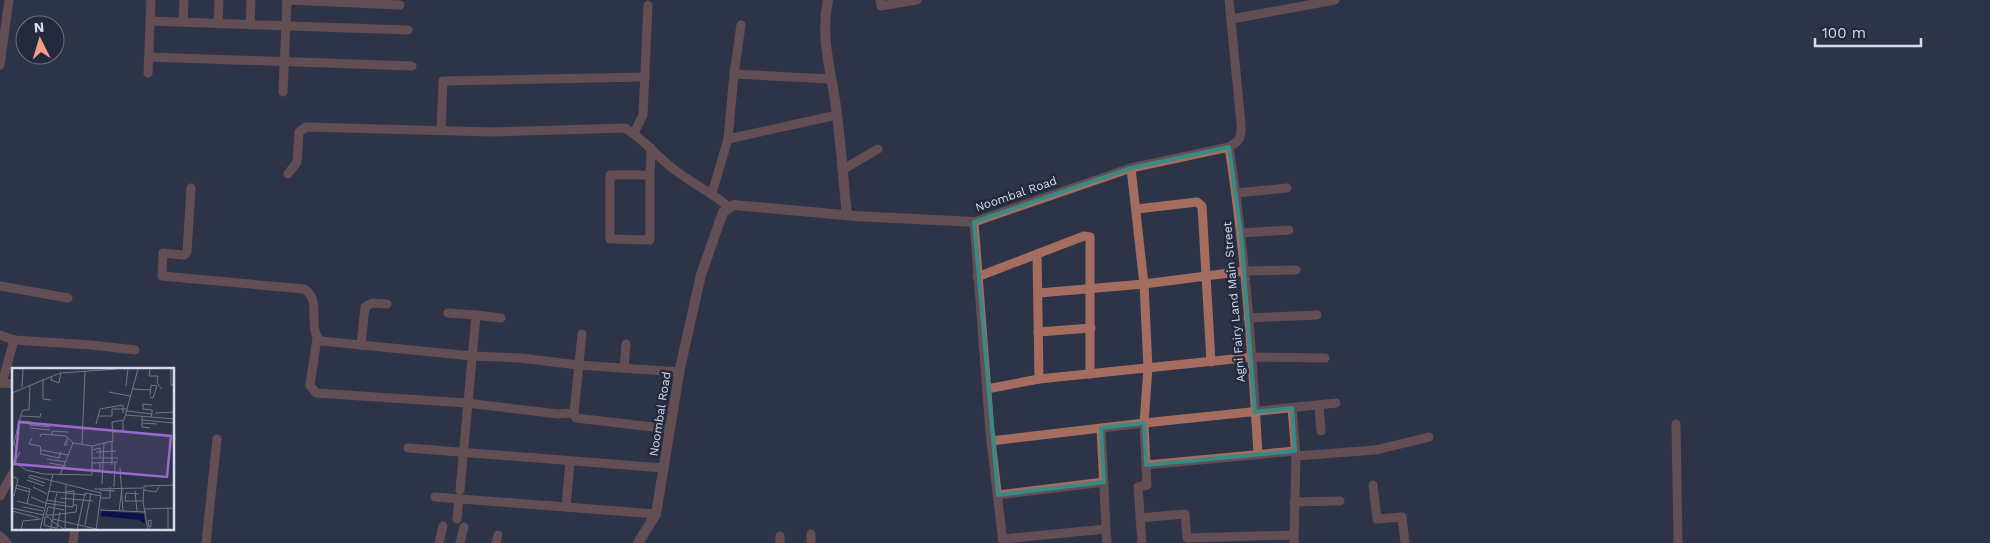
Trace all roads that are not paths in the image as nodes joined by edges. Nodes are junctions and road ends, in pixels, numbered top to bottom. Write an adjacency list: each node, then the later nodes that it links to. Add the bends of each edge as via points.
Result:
1 (9, 0): 24 (street)
2 (151, 0): 15 (street)
3 (184, 0): 16 (street)
4 (219, 0): 17 (street)
5 (251, 0): 18 (street)
6 (287, 0): 12 (street); 20 (street)
7 (828, 0): 29 (street, via 824,26)
8 (880, 0): 9 (street, via 881,6)
9 (917, 0)
10 (1229, 0): 14 (street)
11 (1335, 0): 14 (street)
12 (400, 5)
13 (648, 5): 28 (street)
14 (1232, 19): 35 (street, via 1242,136)
15 (150, 21): 16 (street); 22 (street)
16 (183, 22): 17 (street)
17 (218, 24): 18 (street)
18 (250, 25): 20 (street)
19 (741, 25): 27 (street)
20 (286, 26): 21 (street); 23 (street)
21 (408, 30)
22 (149, 57): 23 (street); 26 (street)
23 (285, 62): 25 (street); 30 (street)
24 (0, 65)
25 (412, 66)
26 (148, 73)
27 (734, 74): 29 (street); 34 (street)
28 (645, 77): 32 (street, via 442,80); 33 (street, via 643,115)
29 (830, 79): 31 (street)
30 (283, 92)
31 (837, 115): 34 (street); 39 (street)
32 (441, 130): 33 (street, via 492,132 625,128); 40 (street, via 306,127 299,132 296,162)
33 (634, 134): 36 (street)
34 (728, 139): 46 (street)
35 (1229, 147): 38 (street, Noombal Road); 47 (street, Agni Fairy Land Main Street)
36 (651, 148): 43 (street); 46 (street, via 675,170)
37 (878, 149): 39 (street)
38 (1131, 168): 49 (street); 51 (street, Noombal Road)
39 (842, 170): 50 (street)
40 (288, 174)
41 (600, 175): 42 (street)
42 (610, 175): 43 (street); 43 (street, via 610,239 650,240)
43 (650, 175)
44 (191, 188): 74 (street, via 187,252 184,255 163,253 162,276 304,289 313,298)
45 (1288, 188): 47 (street)
46 (712, 193): 48 (street)
47 (1236, 193): 53 (street, Agni Fairy Land Main Street)
48 (730, 208): 50 (street, via 734,205); 86 (street, Noombal Road, via 723,212 701,275)
49 (1136, 209): 57 (street, via 1184,202 1197,202 1202,206); 59 (street)
50 (846, 215): 51 (street)
51 (974, 222): 58 (street, Noombal Road)
52 (1289, 230): 53 (street)
53 (1241, 233): 56 (street, Agni Fairy Land Main Street)
54 (1037, 254): 58 (street); 61 (street, via 1084,236 1090,237); 62 (street)
55 (1296, 270): 56 (street)
56 (1244, 271): 57 (street); 69 (street, Agni Fairy Land Main Street)
57 (1206, 276): 59 (street); 82 (street)
58 (977, 277): 90 (street, Noombal Road)
59 (1144, 284): 61 (street); 85 (street)
60 (0, 286): 63 (street)
61 (1091, 288): 62 (street); 70 (street)
62 (1039, 293): 71 (street)
63 (68, 298)
64 (387, 304): 77 (street, via 372,302 365,306)
65 (448, 313): 66 (street)
66 (476, 315): 68 (street); 79 (street)
67 (1317, 316): 69 (street)
68 (501, 318)
69 (1248, 318): 80 (street, Agni Fairy Land Main Street)
70 (1091, 328): 71 (street); 87 (street)
71 (1038, 332): 88 (street)
72 (582, 334): 83 (street)
73 (0, 335): 75 (street)
74 (317, 338): 77 (street); 91 (street, via 310,385 316,393)
75 (14, 340): 78 (street); 89 (street)
76 (626, 344): 84 (street)
77 (361, 345): 79 (street)
78 (135, 350)
79 (472, 356): 83 (street); 91 (street)
80 (1253, 357): 81 (street); 82 (street); 95 (street, Agni Fairy Land Main Street)
81 (1325, 358)
82 (1211, 362): 85 (street)
83 (578, 365): 84 (street); 96 (street)
84 (624, 368): 86 (street)
85 (1148, 368): 87 (street); 97 (street)
86 (679, 372): 100 (street, Noombal Road)
87 (1090, 374): 88 (street)
88 (1039, 380): 90 (street)
89 (1, 383)
90 (986, 389): 104 (street, Noombal Road)
91 (467, 403): 96 (street, via 550,414); 106 (street)
92 (1336, 403): 93 (street)
93 (1319, 405): 94 (street); 101 (street)
94 (1292, 408): 95 (street); 108 (street)
95 (1255, 412): 97 (street); 107 (street, Agni Fairy Land Main Street)
96 (574, 413): 100 (street, via 576,418)
97 (1144, 423): 99 (street); 110 (street)
98 (1676, 424): 139 (street)
99 (1101, 428): 104 (street); 113 (street)
100 (670, 429): 111 (street, Noombal Road)
101 (1321, 431)
102 (1429, 437): 108 (street, via 1375,450)
103 (217, 440): 132 (street)
104 (991, 441): 116 (street, Noombal Road)
105 (408, 448): 106 (street)
106 (463, 452): 109 (street); 115 (street)
107 (1258, 454): 108 (street); 110 (street)
108 (1295, 454): 120 (street)
109 (570, 461): 111 (street); 121 (street)
110 (1146, 465): 123 (street, via 1147,485 1138,486)
111 (663, 468): 122 (street, Noombal Road)
112 (12, 475): 117 (street)
113 (1104, 482): 116 (street); 125 (street)
114 (1373, 485): 138 (street, via 1377,519 1402,517)
115 (460, 495): 118 (street); 121 (street); 134 (street)
116 (998, 495): 129 (street, Noombal Road)
117 (0, 496)
118 (435, 497)
119 (1340, 501): 120 (street)
120 (1294, 502): 128 (street)
121 (566, 507): 122 (street)
122 (656, 514): 135 (street, Noombal Road)
123 (1140, 518): 128 (street, via 1185,514 1187,538); 137 (street)
124 (443, 526): 133 (street)
125 (1106, 528): 129 (street); 136 (street)
126 (75, 530): 131 (street)
127 (0, 536): 130 (street)
128 (1294, 539)
129 (1003, 541)
130 (7, 543)
131 (73, 543)
132 (206, 543)
133 (439, 543)
134 (460, 543)
135 (638, 543)
136 (1107, 543)
137 (1142, 543)
138 (1405, 543)
139 (1678, 543)

